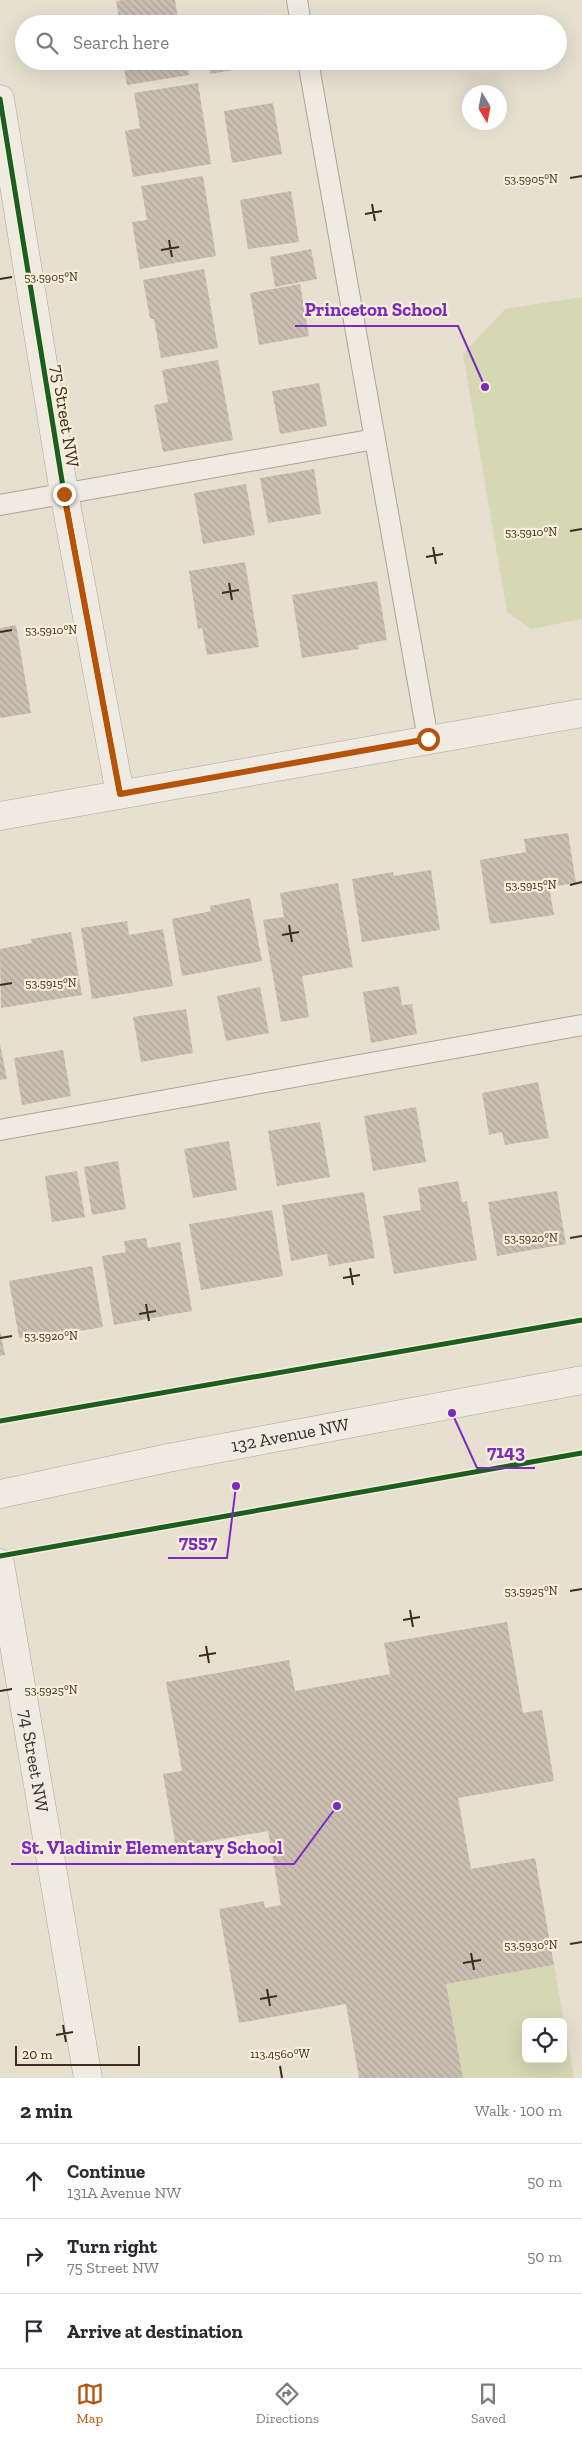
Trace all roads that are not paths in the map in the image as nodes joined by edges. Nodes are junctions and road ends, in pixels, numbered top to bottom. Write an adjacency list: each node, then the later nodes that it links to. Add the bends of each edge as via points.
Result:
1 (297, 0): 2 (lane)
2 (300, 15)
3 (310, 70): 6 (lane)
4 (0, 99): 5 (street, 75 Street NW)
5 (7, 184): 7 (street, 75 Street NW)
6 (375, 439): 7 (lane); 10 (lane)
7 (64, 494): 8 (lane); 11 (street, 75 Street NW)
8 (0, 505)
9 (582, 713): 10 (street)
10 (428, 739): 11 (street)
11 (120, 794): 12 (street)
12 (0, 816)
13 (582, 1025): 14 (lane)
14 (0, 1130)
15 (582, 1380): 16 (street, 132 Avenue NW, via 168,1458)
16 (0, 1494)
17 (0, 1563): 18 (street, 74 Street NW)
18 (88, 2078)

